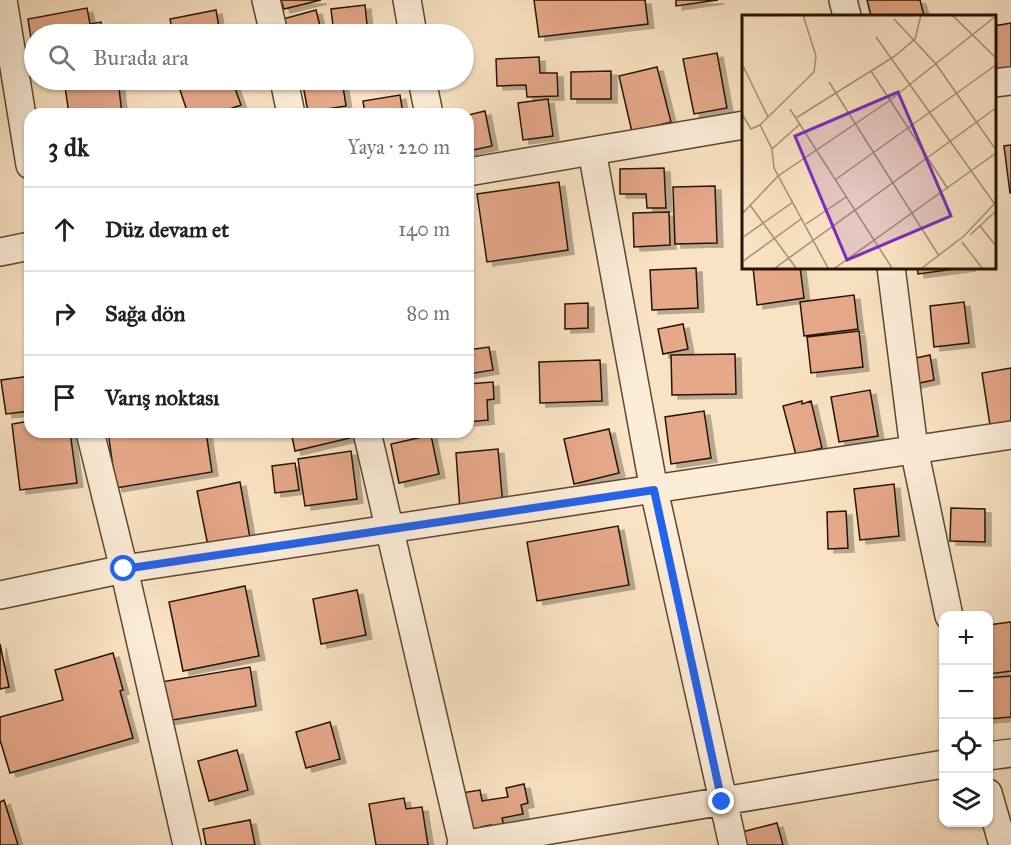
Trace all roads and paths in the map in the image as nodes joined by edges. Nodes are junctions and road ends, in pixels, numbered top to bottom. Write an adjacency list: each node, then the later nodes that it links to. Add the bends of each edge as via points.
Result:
1 (3, 0): 15 (street)
2 (266, 0): 6 (street)
3 (407, 0): 7 (street)
4 (843, 0): 5 (street)
5 (848, 15)
6 (272, 24)
7 (412, 24)
8 (1011, 81): 9 (street)
9 (996, 83)
10 (286, 90): 12 (street)
11 (424, 90): 13 (street)
12 (290, 108)
13 (428, 108)
14 (742, 125): 16 (street)
15 (24, 128)
16 (592, 151): 17 (street); 25 (street)
17 (474, 171)
18 (24, 247): 19 (street)
19 (0, 252)
20 (891, 268): 24 (street)
21 (1011, 435): 24 (street)
22 (91, 438): 27 (street)
23 (368, 438): 26 (street)
24 (914, 449): 25 (street); 29 (street)
25 (654, 490): 26 (street); 33 (street)
26 (391, 530): 27 (street); 36 (street)
27 (124, 569): 28 (street); 35 (street)
28 (0, 595)
29 (948, 611)
30 (1011, 753): 31 (street)
31 (993, 755)
32 (939, 765): 33 (street)
33 (722, 802): 36 (street); 37 (street)
34 (993, 811): 38 (street)
35 (187, 845)
36 (462, 845)
37 (733, 845)
38 (1003, 845)

